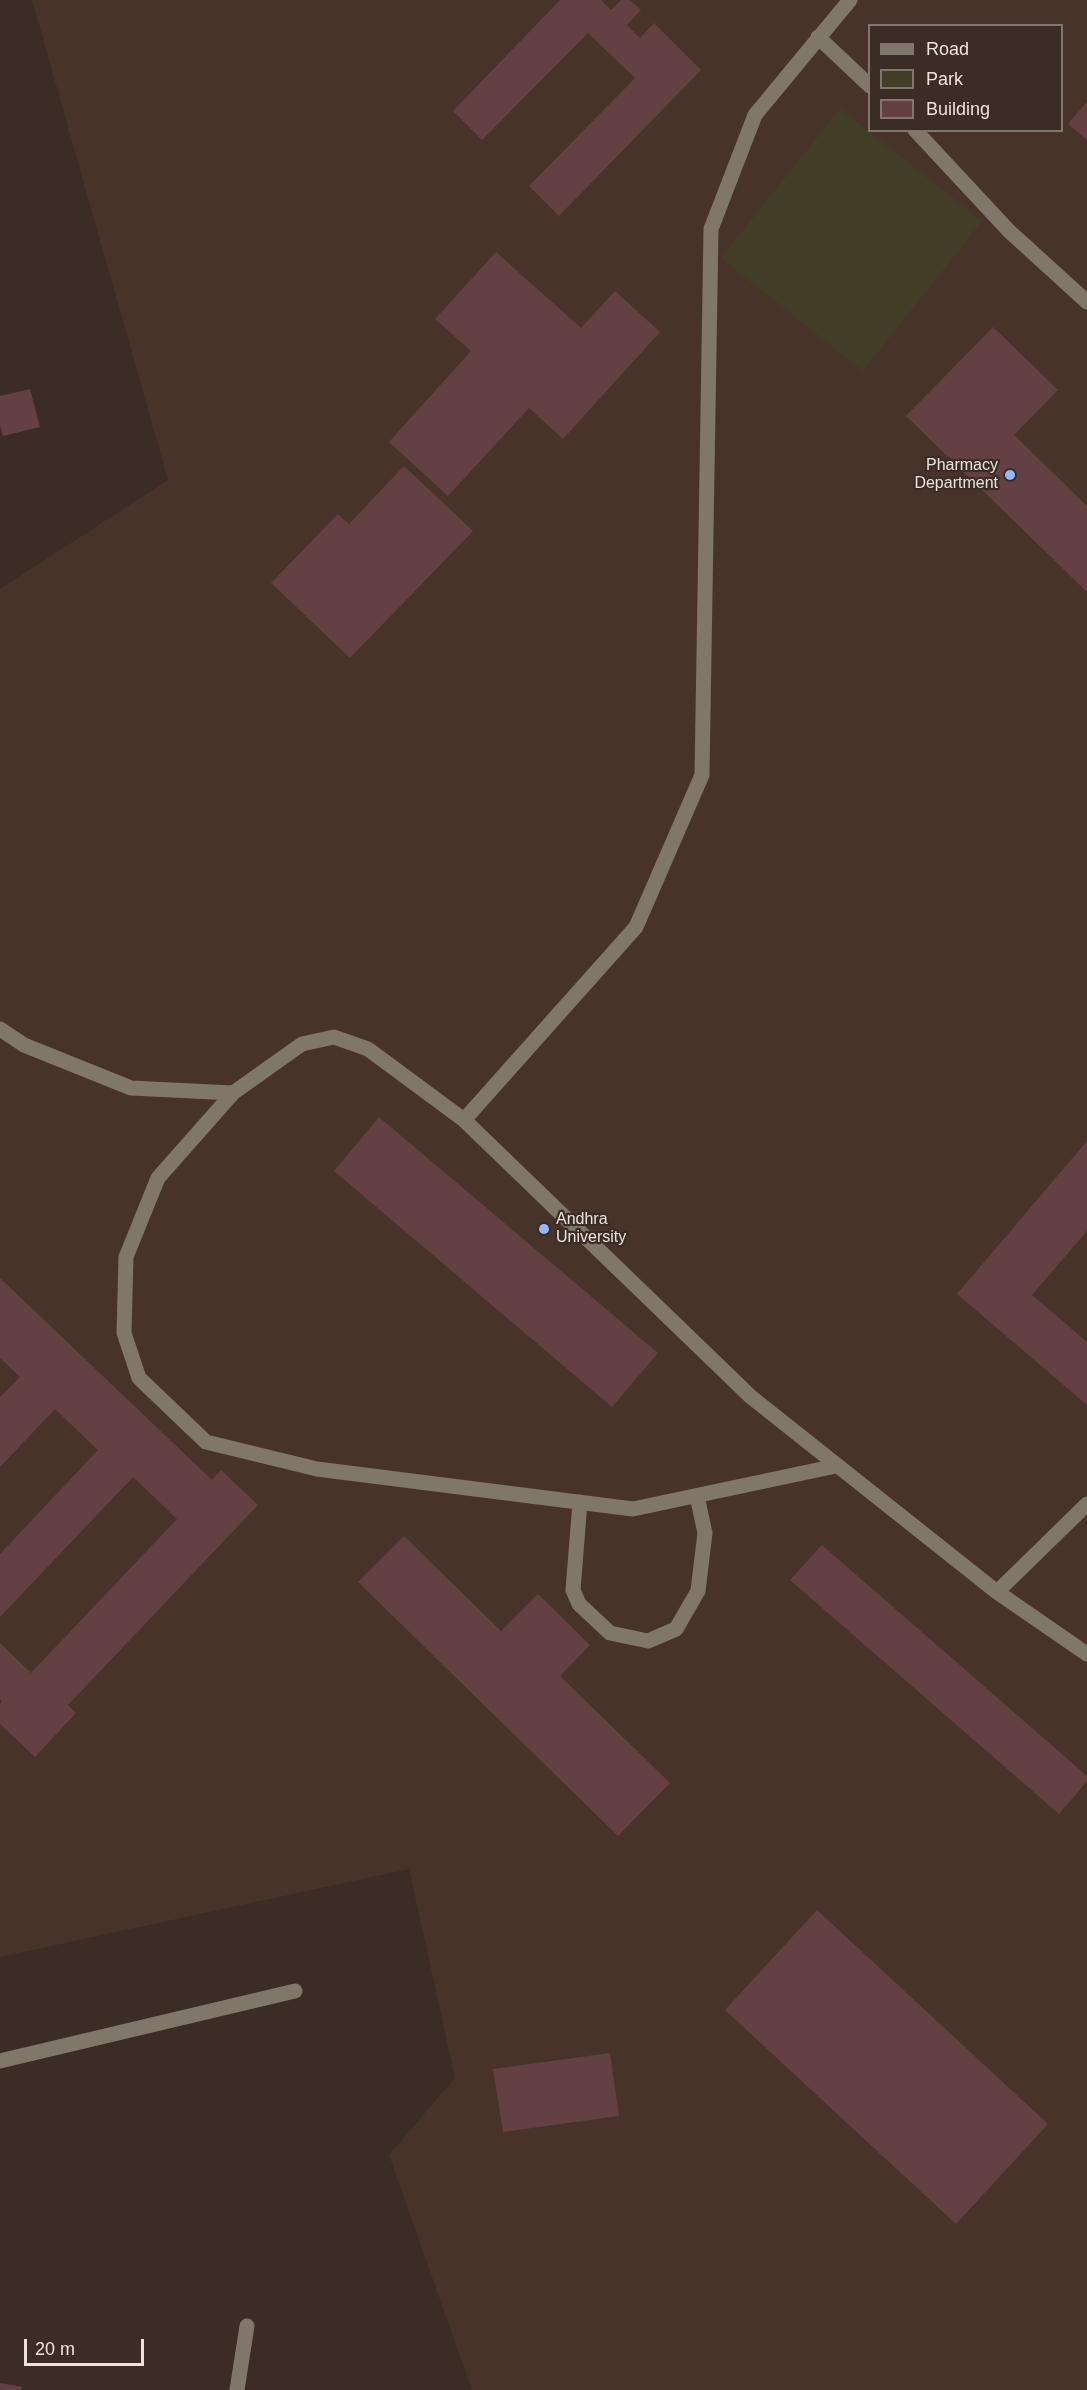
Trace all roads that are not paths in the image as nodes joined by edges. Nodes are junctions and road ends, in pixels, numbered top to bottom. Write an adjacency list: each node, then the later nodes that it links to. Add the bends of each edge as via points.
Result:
1 (850, 0): 2 (street)
2 (818, 37): 3 (street); 8 (street, via 755,115 711,229 702,775 636,927)
3 (868, 84)
4 (917, 132): 5 (street, via 1009,231)
5 (1087, 302)
6 (0, 1029): 7 (street, via 24,1045 131,1088)
7 (233, 1093): 8 (street, via 302,1044 334,1037 368,1049); 11 (street, via 158,1178 126,1257 124,1333 139,1378 206,1442 316,1469)
8 (464, 1120): 9 (street, via 750,1396)
9 (836, 1466): 10 (street); 13 (street)
10 (697, 1496): 11 (street, via 633,1509); 11 (street, via 705,1533 698,1591 676,1629 648,1641 610,1633 579,1604 573,1590)
11 (580, 1502)
12 (1087, 1504): 13 (street)
13 (997, 1592): 14 (street)
14 (1087, 1654)
15 (295, 1991): 16 (street)
16 (0, 2061)
17 (247, 2326): 18 (street)
18 (237, 2390)

